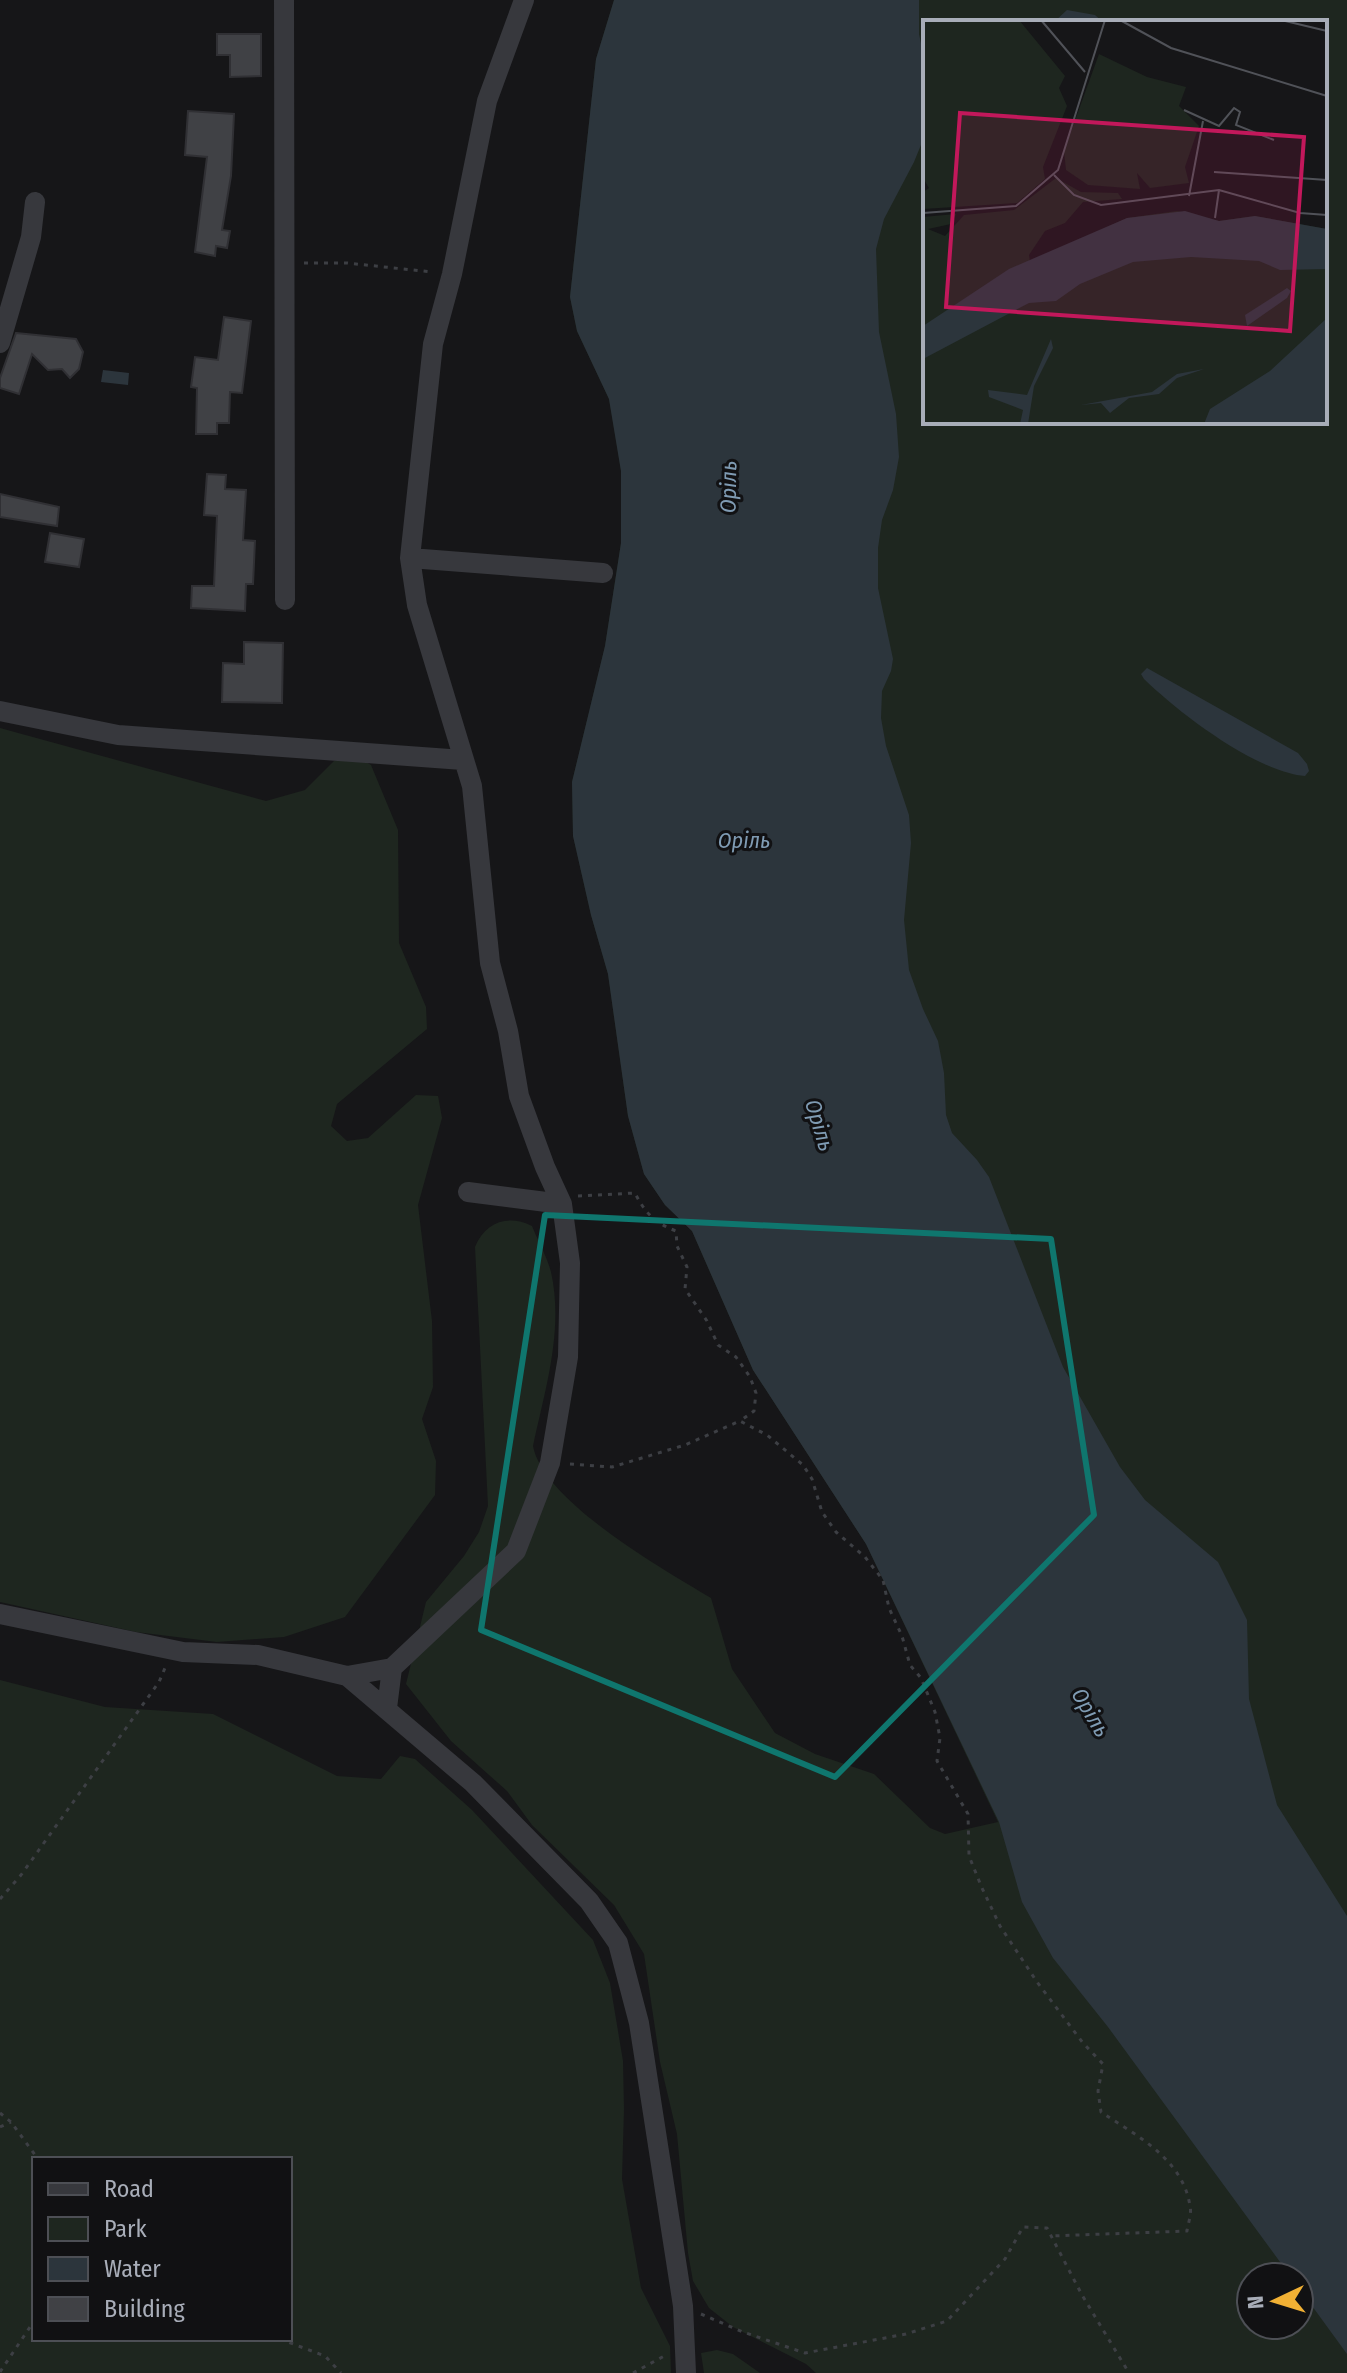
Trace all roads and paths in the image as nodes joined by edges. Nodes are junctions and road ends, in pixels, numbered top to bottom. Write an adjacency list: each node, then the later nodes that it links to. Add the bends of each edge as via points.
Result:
1 (284, 0): 4 (street)
2 (524, 0): 5 (street, via 487,101)
3 (35, 202): 6 (street, via 31,237)
4 (284, 262): 5 (path); 9 (street)
5 (452, 274): 7 (street, via 433,344)
6 (0, 343)
7 (410, 558): 8 (street); 11 (street, via 417,605)
8 (603, 573)
9 (285, 600)
10 (0, 711): 11 (street, via 118,735)
11 (463, 760): 13 (street, via 472,786 490,963 519,1096)
12 (468, 1192): 13 (street)
13 (560, 1200): 14 (path, via 635,1193 659,1225 676,1231 687,1267 685,1289 718,1345 736,1357 756,1393 754,1411); 15 (street, via 570,1263 568,1357)
14 (740, 1421): 15 (path, via 612,1467); 26 (path, via 803,1465 822,1512 883,1580 910,1665 935,1712 937,1761 968,1814 969,1856 1000,1926 1103,2064 1101,2112 1175,2167 1191,2207 1187,2231)
15 (550, 1463): 18 (street, via 516,1551)
16 (0, 1614): 17 (street)
17 (183, 1652): 19 (street, via 258,1655); 21 (path, via 166,1667)
18 (392, 1668): 19 (street); 20 (street)
19 (347, 1676): 20 (street)
20 (387, 1708): 27 (street, via 484,1794 589,1901 618,1943 639,2023)
21 (0, 1899)
22 (0, 2113): 23 (path)
23 (11, 2122): 24 (path); 25 (path)
24 (0, 2127)
25 (37, 2157)
26 (1051, 2236): 27 (path, via 1047,2228 1023,2227 1005,2259 947,2321 906,2334 805,2353); 35 (path)
27 (683, 2306): 30 (street)
28 (32, 2324): 31 (path)
29 (285, 2341): 32 (path, via 325,2356)
30 (683, 2345): 33 (path); 34 (street)
31 (0, 2372)
32 (341, 2373)
33 (633, 2373)
34 (686, 2373)
35 (1129, 2373)

